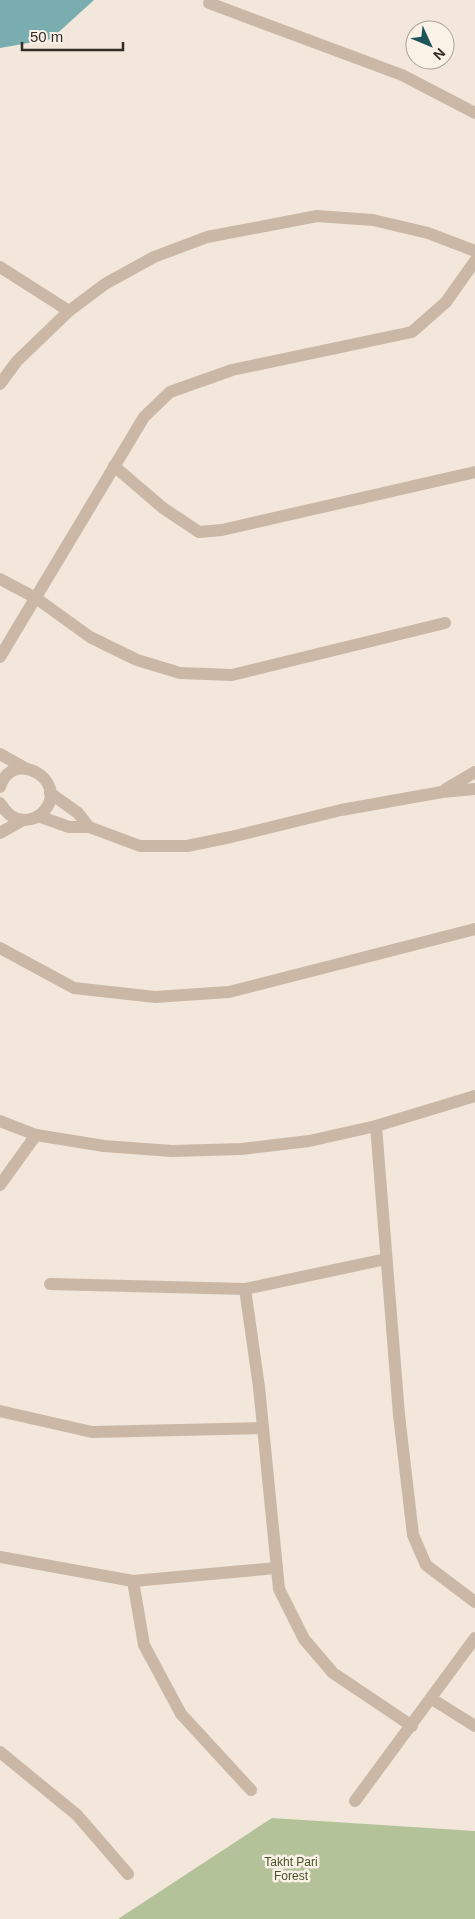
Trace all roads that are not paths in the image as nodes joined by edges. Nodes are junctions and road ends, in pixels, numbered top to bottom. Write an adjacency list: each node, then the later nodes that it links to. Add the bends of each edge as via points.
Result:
1 (210, 3): 2 (street, via 402,75)
2 (475, 113)
3 (475, 251): 6 (street, via 428,233 373,220 317,216 207,238 154,257 105,284)
4 (475, 261): 8 (street, via 446,302 412,332 232,370 170,392 144,417)
5 (0, 267): 6 (street)
6 (69, 311): 7 (street, via 16,361)
7 (0, 384)
8 (114, 466): 9 (street, via 163,508 199,532 222,530); 11 (street)
9 (475, 472)
10 (0, 579): 11 (street)
11 (36, 598): 12 (street, via 90,637 137,660 180,674 232,675); 13 (street)
12 (445, 623)
13 (0, 657)
14 (0, 754): 15 (street)
15 (25, 768): 17 (street, via 8,774); 20 (street, via 43,776)
16 (475, 772): 19 (street)
17 (1, 783)
18 (475, 789): 19 (street)
19 (442, 792): 24 (street, via 341,810 187,846 140,846)
20 (50, 793): 22 (street, via 47,806); 24 (street, via 78,813)
21 (0, 803): 23 (street, via 13,818)
22 (38, 816): 23 (street); 24 (street, via 69,827)
23 (23, 820): 25 (street)
24 (89, 827)
25 (0, 833)
26 (475, 929): 27 (street, via 229,992 155,997 74,988)
27 (0, 948)
28 (475, 1096): 30 (street)
29 (0, 1121): 31 (street)
30 (376, 1126): 31 (street, via 309,1141 241,1149 172,1151 104,1146); 33 (street)
31 (36, 1135): 32 (street)
32 (0, 1185)
33 (386, 1259): 35 (street); 41 (street, via 412,1535 426,1565)
34 (50, 1284): 35 (street)
35 (245, 1289): 37 (street)
36 (0, 1411): 37 (street, via 92,1432)
37 (263, 1428): 39 (street)
38 (0, 1557): 40 (street)
39 (277, 1568): 40 (street); 44 (street, via 279,1589 304,1639 327,1666)
40 (133, 1581): 47 (street, via 144,1645 181,1714)
41 (475, 1602)
42 (475, 1638): 43 (street)
43 (432, 1699): 44 (street); 45 (street)
44 (412, 1726): 48 (street)
45 (475, 1726)
46 (0, 1752): 49 (street, via 77,1816)
47 (250, 1790)
48 (355, 1801)
49 (128, 1874)

